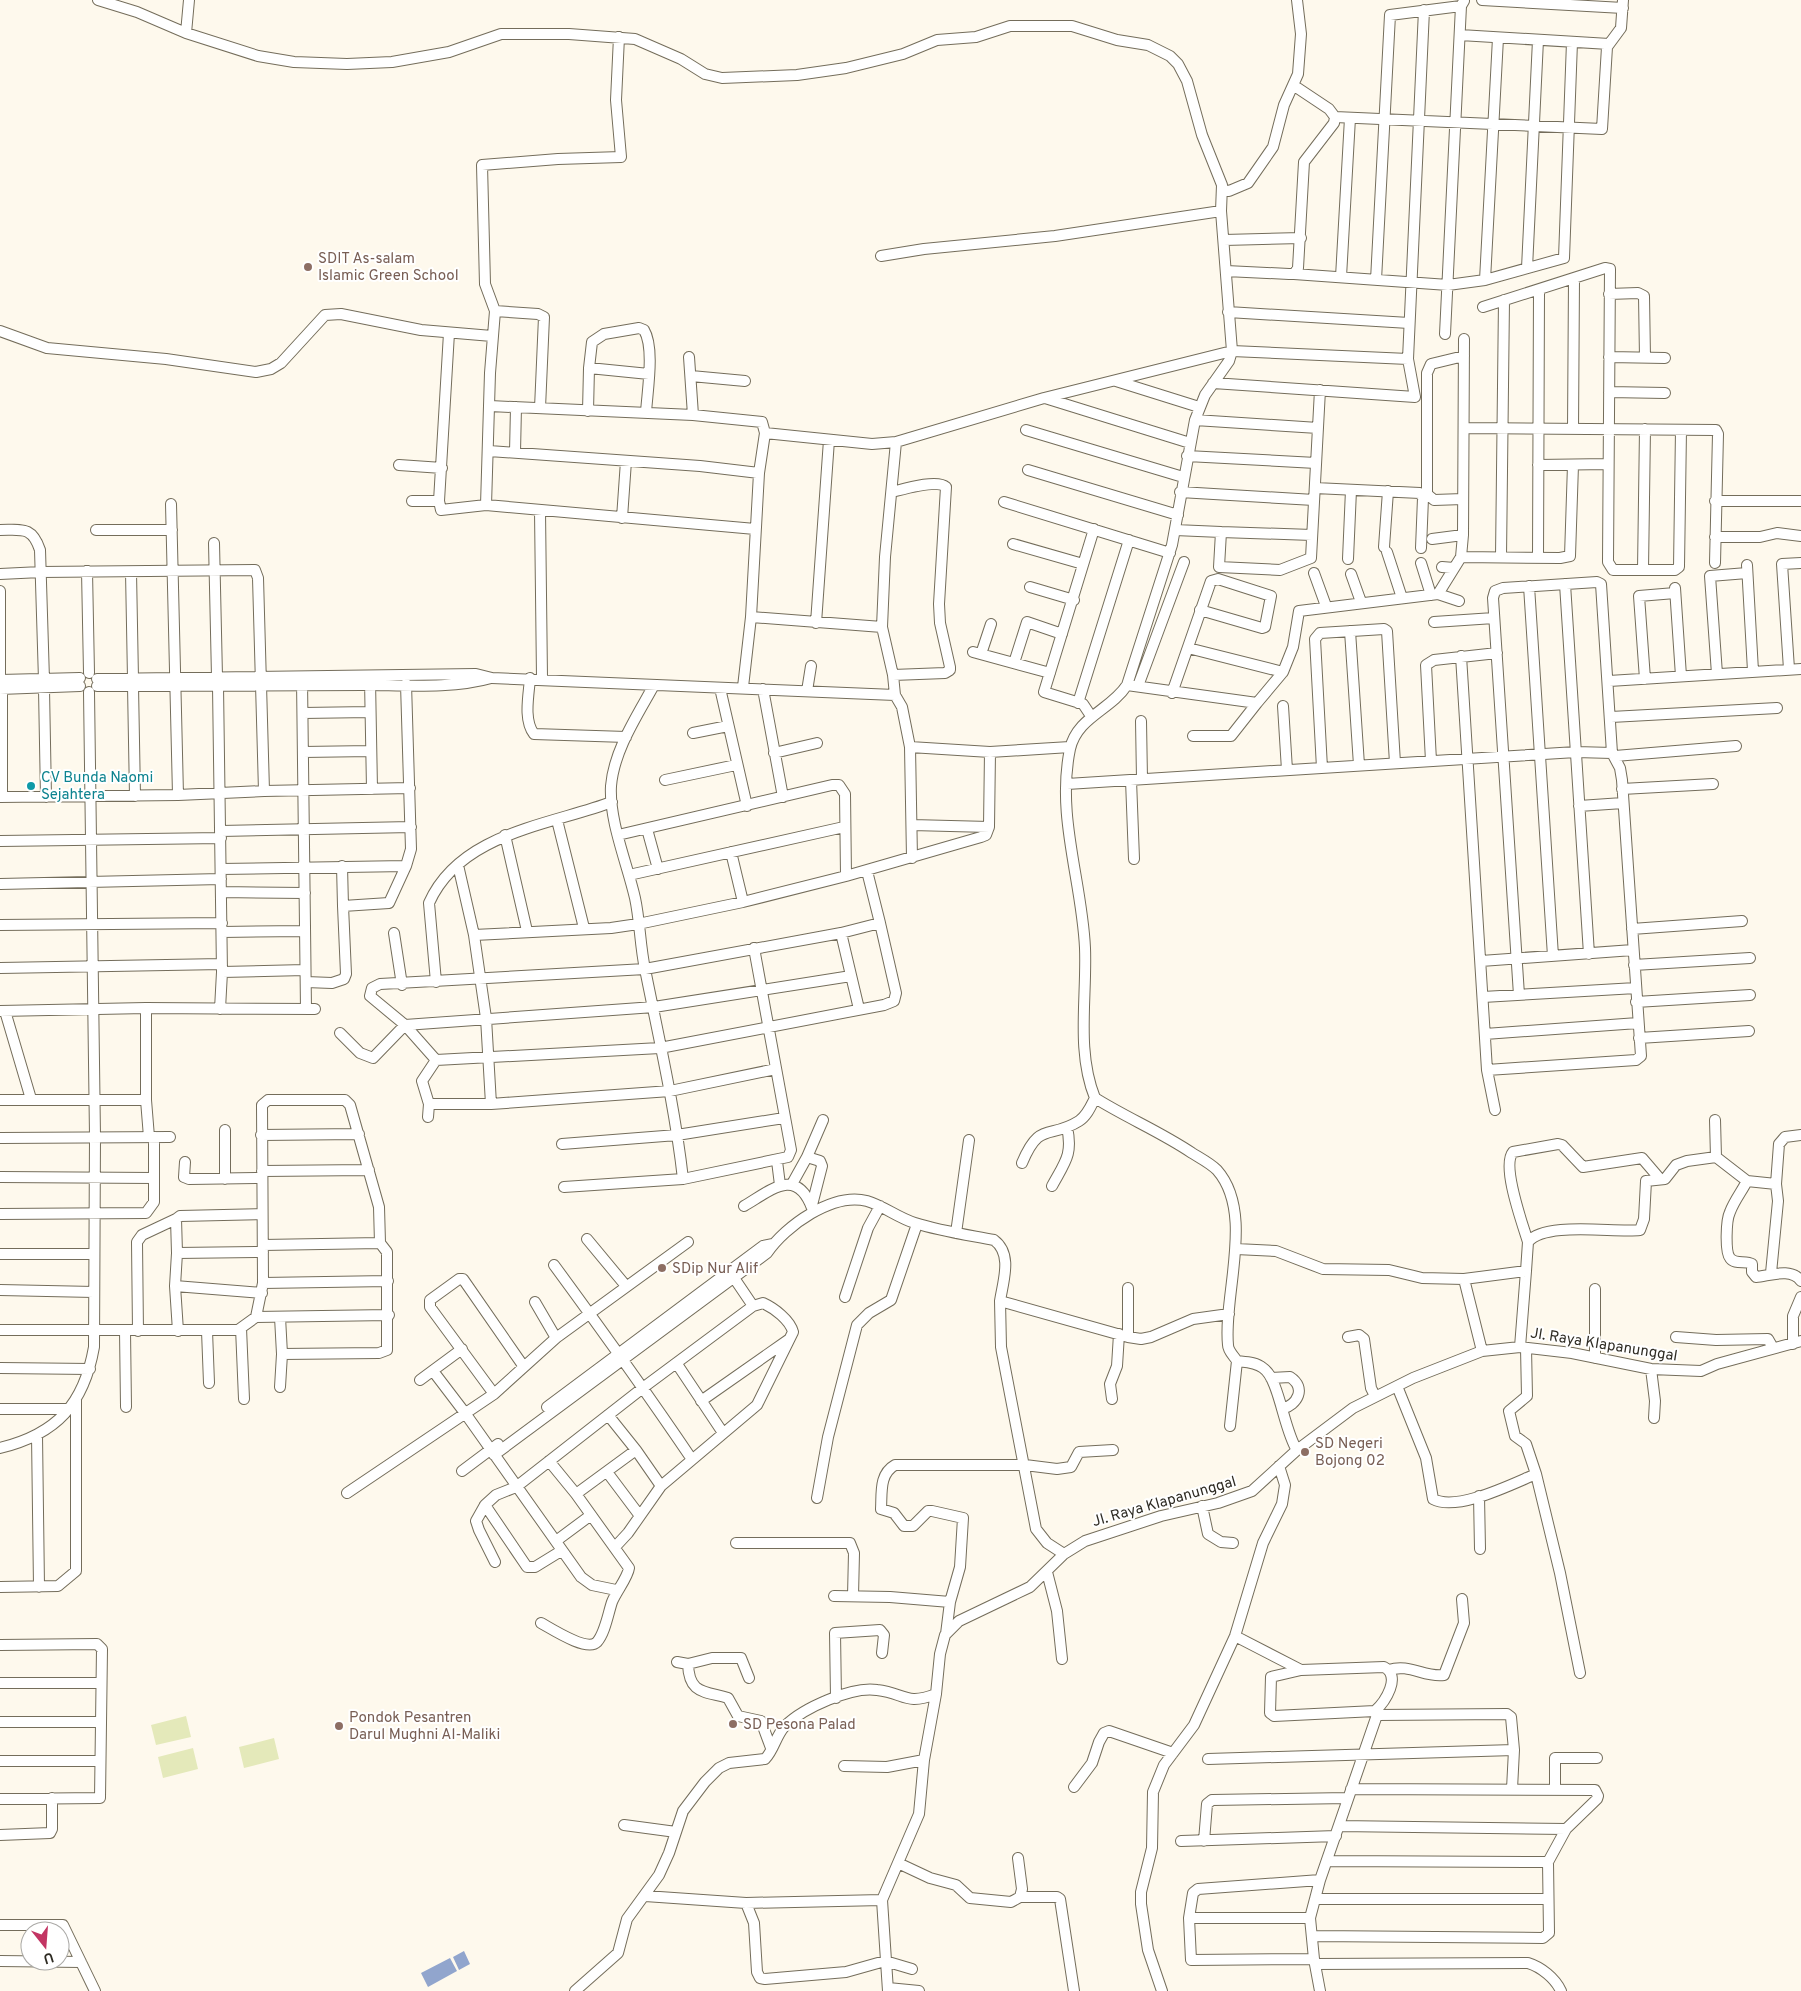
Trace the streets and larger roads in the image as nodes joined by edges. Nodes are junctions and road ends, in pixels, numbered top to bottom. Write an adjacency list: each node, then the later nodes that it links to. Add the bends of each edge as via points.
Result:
1 (98, 0): 8 (street)
2 (190, 0): 8 (street)
3 (1297, 0): 15 (street, via 1301,50)
4 (1482, 0): 6 (street)
5 (1463, 3): 7 (street); 9 (street)
6 (1623, 4): 14 (street, via 1621,28)
7 (1424, 10): 18 (street, via 1390,15); 19 (street)
8 (186, 33): 10 (street, via 258,56 294,62 347,64 422,58 501,34 525,32)
9 (1460, 35): 11 (street); 20 (street)
10 (619, 37): 24 (street, via 635,39 681,59 705,74 722,78 797,75 846,68 903,54 937,40 976,37 1010,26 1072,26 1116,40 1139,43 1170,56 1178,64 1187,80); 42 (street, via 616,100 621,157 482,165 485,284)
11 (1498, 38): 12 (street); 21 (street)
12 (1538, 40): 13 (street); 22 (street)
13 (1572, 42): 14 (street); 23 (street)
14 (1609, 44): 23 (street, via 1602,129)
15 (1293, 85): 16 (street, via 1329,109); 24 (street, via 1273,147 1254,177 1242,186)
16 (1335, 117): 17 (street); 26 (street, via 1334,123 1304,162)
17 (1350, 118): 18 (street); 32 (street)
18 (1383, 119): 19 (street); 34 (street)
19 (1420, 121): 20 (street); 36 (street)
20 (1455, 122): 21 (street); 37 (street)
21 (1494, 124): 22 (street); 35 (street)
22 (1534, 126): 23 (street); 29 (street)
23 (1568, 127): 29 (street, via 1564,258)
24 (1222, 190): 25 (street)
25 (1221, 212): 27 (street); 28 (street)
26 (1301, 238): 27 (street); 31 (street, via 1298,268)
27 (1224, 240): 30 (street)
28 (881, 256)
29 (1527, 268): 35 (street)
30 (1226, 271): 31 (street); 43 (street)
31 (1294, 274): 32 (street)
32 (1341, 277): 34 (street)
33 (1574, 279): 38 (street); 39 (street, via 1609,268); 79 (street)
34 (1376, 280): 36 (street)
35 (1485, 280): 37 (street)
36 (1410, 282): 37 (street); 44 (street)
37 (1448, 285): 47 (street)
38 (1539, 290): 40 (street); 78 (street)
39 (1609, 294): 53 (street); 55 (street, via 1638,293 1644,296)
40 (1504, 300): 41 (street); 77 (street)
41 (1483, 307)
42 (495, 312): 48 (street); 70 (street, via 544,317)
43 (1228, 312): 44 (street); 50 (street)
44 (1409, 323): 54 (street)
45 (0, 331): 46 (street, via 47,348 166,359 256,372 281,363 326,315 341,314)
46 (449, 333): 48 (street); 97 (street)
47 (1445, 334)
48 (492, 336): 67 (street)
49 (1464, 339): 52 (street)
50 (1232, 351): 54 (street); 60 (street); 62 (street)
51 (689, 356): 59 (street)
52 (1464, 356): 76 (street); 106 (street, via 1431,364 1426,373 1428,494 1434,500)
53 (1609, 357): 55 (street); 64 (street)
54 (1408, 358): 63 (street, via 1416,397)
55 (1645, 358): 56 (street)
56 (1665, 358)
57 (589, 368): 58 (street); 58 (street, via 590,347 595,338 639,328 644,330 648,341); 71 (street)
58 (649, 374): 72 (street)
59 (691, 376): 61 (street); 73 (street)
60 (1115, 380): 66 (street); 69 (street)
61 (745, 381)
62 (1214, 383): 63 (street); 69 (street)
63 (1320, 390): 75 (street)
64 (1609, 392): 65 (street); 80 (street)
65 (1665, 393)
66 (1044, 398): 86 (street); 87 (street)
67 (490, 406): 68 (street); 88 (street)
68 (516, 407): 70 (street); 89 (street)
69 (1199, 407): 74 (street)
70 (540, 408): 71 (street)
71 (588, 411): 72 (street)
72 (646, 414): 73 (street)
73 (693, 415): 84 (street, via 758,421 765,426)
74 (1195, 420): 75 (street); 87 (street)
75 (1318, 428): 92 (street)
76 (1464, 428): 77 (street); 106 (street)
77 (1503, 428): 78 (street); 136 (street)
78 (1538, 428): 79 (street); 95 (street)
79 (1573, 429): 80 (street)
80 (1608, 429): 81 (street); 93 (street)
81 (1645, 429): 83 (street); 148 (street)
82 (1026, 430): 100 (street)
83 (1681, 430): 110 (street, via 1713,429 1717,432); 148 (street, via 1679,567 1675,570)
84 (765, 433): 85 (street); 99 (street)
85 (829, 440): 86 (street, via 872,444); 169 (street)
86 (896, 442): 103 (street)
87 (1190, 443): 90 (street)
88 (489, 451): 89 (street); 114 (street)
89 (515, 452): 91 (street)
90 (1187, 456): 92 (street); 100 (street)
91 (626, 461): 99 (street); 117 (street)
92 (1316, 463): 101 (street)
93 (1608, 464): 96 (street); 148 (street, via 1609,568)
94 (399, 465): 97 (street)
95 (1538, 465): 96 (street); 137 (street)
96 (1573, 465): 137 (street, via 1572,552 1566,557)
97 (442, 468): 109 (street)
98 (1028, 470): 116 (street)
99 (760, 474): 118 (street)
100 (1183, 477): 104 (street)
101 (1315, 488): 102 (street); 108 (street)
102 (1351, 490): 105 (street); 138 (street)
103 (892, 492): 171 (street); 185 (street, via 932,484 946,487 939,604 950,666 945,673)
104 (1180, 492): 108 (street); 116 (street)
105 (1388, 492): 133 (street, via 1420,493); 160 (street, via 1386,550)
106 (1464, 498): 126 (street)
107 (412, 500): 109 (street)
108 (1314, 500): 125 (street)
109 (439, 501): 114 (street, via 444,511)
110 (1716, 501): 111 (street); 128 (street)
111 (1801, 501)
112 (1004, 502): 119 (street)
113 (171, 504): 122 (street)
114 (486, 505): 115 (street)
115 (540, 511): 117 (street); 189 (street)
116 (1178, 515): 123 (street)
117 (622, 518): 118 (street)
118 (755, 529): 166 (street)
119 (1094, 529): 130 (street); 143 (street)
120 (0, 530): 149 (street, via 22,530 34,536 40,550)
121 (96, 530): 122 (street)
122 (172, 530): 147 (street)
123 (1175, 530): 124 (street); 134 (street)
124 (1221, 532): 125 (street); 125 (street, via 1219,568 1280,570 1311,558)
125 (1312, 535)
126 (1463, 535): 129 (street); 135 (street)
127 (1801, 536): 128 (street, via 1777,533 1760,537)
128 (1715, 537): 141 (street)
129 (1432, 539)
130 (1129, 540): 134 (street); 211 (street)
131 (214, 543): 146 (street)
132 (1013, 544): 143 (street)
133 (1421, 548)
134 (1170, 553): 203 (street)
135 (1461, 557): 136 (street); 145 (street)
136 (1501, 558): 137 (street)
137 (1538, 558)
138 (1348, 559)
139 (1184, 562): 204 (street)
140 (1421, 563): 159 (street)
141 (1716, 563)
142 (1801, 563): 180 (street, via 1782,564)
143 (1083, 564): 161 (street)
144 (1442, 567): 145 (street)
145 (1454, 568): 159 (street)
146 (216, 569): 147 (street); 197 (street); 198 (street, via 252,568 256,571)
147 (173, 570): 151 (street); 196 (street)
148 (1643, 570)
149 (41, 572): 150 (street); 153 (street); 201 (street)
150 (87, 572): 151 (street); 194 (street)
151 (131, 572): 195 (street)
152 (1314, 573): 164 (street)
153 (0, 574)
154 (1351, 574): 163 (street)
155 (1566, 584): 156 (street); 193 (street, via 1601,584); 231 (street)
156 (1529, 586): 167 (street, via 1495,591); 233 (street)
157 (1030, 587): 161 (street)
158 (0, 590): 200 (street)
159 (1434, 594): 160 (street); 162 (street)
160 (1402, 598): 163 (street)
161 (1074, 600): 173 (street)
162 (1459, 601)
163 (1361, 602): 164 (street)
164 (1326, 606): 182 (street, via 1299,611 1293,647)
165 (1200, 610): 165 (street, via 1213,580 1266,592 1271,598 1265,627 1262,628); 174 (street)
166 (751, 617): 169 (street); 205 (street)
167 (1494, 618): 168 (street); 175 (street)
168 (1434, 622)
169 (816, 623): 171 (street)
170 (991, 624): 177 (street, via 977,653)
171 (882, 627): 185 (street)
172 (1350, 630): 238 (street, via 1387,631); 240 (street); 241 (street, via 1320,633 1315,639)
173 (1062, 634): 177 (street, via 1026,622); 183 (street)
174 (1188, 648): 182 (street); 209 (street)
175 (1497, 653): 176 (street); 235 (street)
176 (1461, 656): 236 (street); 237 (street, via 1434,660 1426,665)
177 (1014, 663): 183 (street)
178 (810, 666): 208 (street)
179 (1801, 668): 180 (street)
180 (1789, 669): 181 (street)
181 (1753, 671): 184 (street); 184 (street, via 1747,569 1710,576)
182 (1283, 672): 212 (street)
183 (1050, 673): 211 (street, via 1044,692)
184 (1717, 674): 186 (street)
185 (893, 675): 210 (street)
186 (1680, 676): 190 (street); 190 (street, via 1675,590 1639,596)
187 (492, 678): 188 (street); 191 (street, via 476,674); 199 (street, via 476,682)
188 (530, 678): 189 (street); 223 (street, via 528,709 534,734)
189 (542, 678): 202 (street)
190 (1645, 679): 193 (street)
191 (370, 680): 192 (street); 199 (street); 215 (street)
192 (302, 681): 198 (street); 216 (street)
193 (1609, 681): 218 (street)
194 (89, 682): 195 (street); 201 (street); 254 (street)
195 (133, 682): 196 (street); 255 (street)
196 (175, 682): 197 (street); 253 (street)
197 (218, 682): 198 (street); 252 (street)
198 (260, 682): 250 (street)
199 (406, 684): 247 (street)
200 (1, 685): 201 (street); 256 (street)
201 (44, 685): 257 (street)
202 (654, 685): 206 (street); 223 (street)
203 (1127, 686): 204 (street); 217 (street, via 1120,696)
204 (1138, 686): 209 (street)
205 (743, 687): 206 (street); 207 (street)
206 (720, 688): 220 (street)
207 (764, 689): 208 (street); 232 (street)
208 (808, 691): 210 (street)
209 (1172, 693): 212 (street)
210 (895, 694): 226 (street, via 902,707)
211 (1078, 703): 217 (street, via 1083,704)
212 (1257, 703): 222 (street, via 1231,736)
213 (1283, 706): 242 (street)
214 (1777, 708): 218 (street)
215 (370, 712): 216 (street); 228 (street)
216 (303, 713): 229 (street)
217 (1091, 716): 227 (street)
218 (1611, 717): 234 (street)
219 (1141, 721): 244 (street)
220 (728, 726): 221 (street); 239 (street)
221 (693, 734)
222 (1193, 736)
223 (626, 737): 259 (street, via 614,770)
224 (817, 743): 232 (street)
225 (1736, 746): 234 (street)
226 (910, 747): 230 (street); 264 (street)
227 (1070, 747): 230 (street); 245 (street)
228 (371, 751): 229 (street); 248 (street)
229 (303, 752): 251 (street)
230 (990, 752): 267 (street)
231 (1576, 752): 233 (street); 234 (street); 262 (street)
232 (774, 753): 258 (street)
233 (1540, 755): 235 (street); 309 (street)
234 (1613, 755): 249 (street, via 1620,768)
235 (1504, 757): 236 (street); 310 (street)
236 (1468, 759): 237 (street); 312 (street)
237 (1431, 761): 238 (street)
238 (1395, 763): 240 (street)
239 (736, 765): 243 (street); 261 (street)
240 (1359, 765): 241 (street)
241 (1322, 768): 242 (street)
242 (1286, 770): 244 (street)
243 (665, 780)
244 (1137, 780): 245 (street); 277 (street)
245 (1067, 784): 350 (street, via 1066,824 1078,882 1085,948 1086,1067)
246 (1713, 784): 249 (street)
247 (410, 788): 248 (street); 265 (street)
248 (372, 789): 251 (street)
249 (1622, 789): 260 (street)
250 (264, 791): 251 (street); 252 (street)
251 (304, 792): 268 (street)
252 (220, 793): 253 (street); 270 (street)
253 (178, 795): 255 (street)
254 (90, 796): 255 (street); 257 (street); 273 (street)
255 (135, 796)
256 (1, 797): 257 (street)
257 (46, 797)
258 (782, 797): 261 (street); 266 (street, via 839,785 844,794)
259 (612, 802): 263 (street); 272 (street)
260 (1623, 803): 262 (street); 300 (street)
261 (747, 806): 269 (street)
262 (1580, 806): 308 (street)
263 (557, 820): 271 (street); 299 (street)
264 (912, 825): 267 (street); 276 (street)
265 (410, 827): 268 (street); 280 (street)
266 (844, 827): 275 (street); 286 (street)
267 (989, 827): 276 (street, via 986,835)
268 (305, 829): 270 (street); 281 (street)
269 (647, 829): 272 (street); 282 (street)
270 (221, 834): 273 (street); 284 (street)
271 (505, 835): 278 (street); 302 (street)
272 (618, 835): 285 (street)
273 (91, 840): 274 (street); 287 (street)
274 (0, 841)
275 (731, 852): 282 (street); 291 (street)
276 (912, 858): 283 (street)
277 (1134, 860)
278 (458, 865): 305 (street); 322 (street, via 429,902)
279 (342, 866): 280 (street); 281 (street); 292 (street)
280 (406, 866): 292 (street, via 389,903)
281 (304, 867): 284 (street); 290 (street)
282 (658, 869): 285 (street)
283 (867, 871): 286 (street); 295 (street)
284 (221, 874): 287 (street); 289 (street)
285 (629, 875): 296 (street)
286 (846, 876): 291 (street)
287 (91, 882): 288 (street); 294 (street)
288 (0, 884)
289 (222, 892): 290 (street); 298 (street)
290 (305, 893): 301 (street)
291 (743, 902): 296 (street)
292 (343, 906): 321 (street, via 344,979 332,983)
293 (1742, 922): 300 (street)
294 (91, 923): 297 (street); 298 (street); 314 (street)
295 (880, 923): 304 (street); 334 (street, via 896,993 889,1003)
296 (638, 924): 299 (street); 317 (street)
297 (0, 926)
298 (222, 928): 301 (street); 316 (street)
299 (584, 928): 302 (street)
300 (1632, 929): 307 (street)
301 (305, 931): 318 (street)
302 (527, 932): 305 (street)
303 (394, 933): 323 (street)
304 (841, 933): 306 (street); 319 (street)
305 (474, 935): 320 (street)
306 (754, 948): 317 (street); 325 (street)
307 (1633, 950): 308 (street); 313 (street)
308 (1589, 954): 309 (street)
309 (1553, 956): 310 (street)
310 (1517, 958): 312 (street); 326 (street)
311 (1750, 958): 313 (street)
312 (1480, 961): 328 (street)
313 (1634, 965): 324 (street)
314 (93, 967): 315 (street); 316 (street); 332 (street)
315 (0, 968)
316 (222, 968): 318 (street); 333 (street)
317 (645, 969): 320 (street); 330 (street)
318 (305, 970): 321 (street)
319 (851, 976): 325 (street); 334 (street)
320 (479, 978): 322 (street); 336 (street)
321 (306, 982): 333 (street, via 310,1009)
322 (436, 982): 323 (street)
323 (402, 984): 338 (street, via 380,984 372,988 370,996)
324 (1636, 988): 326 (street); 329 (street)
325 (763, 991): 330 (street); 339 (street)
326 (1519, 995): 328 (street)
327 (1750, 995): 329 (street)
328 (1483, 997): 342 (street)
329 (1636, 1002): 337 (street)
330 (654, 1007): 336 (street); 344 (street)
331 (146, 1008): 332 (street); 333 (street); 354 (street)
332 (94, 1009): 335 (street); 352 (street)
333 (220, 1009)
334 (859, 1010): 339 (street)
335 (3, 1011): 351 (street)
336 (486, 1018): 338 (street); 345 (street)
337 (1638, 1023): 342 (street); 343 (street)
338 (405, 1025): 341 (street, via 373,1058 360,1052); 346 (street)
339 (769, 1027): 344 (street); 347 (street)
340 (1749, 1030): 343 (street)
341 (340, 1033)
342 (1485, 1034): 348 (street)
343 (1639, 1038): 348 (street, via 1641,1056 1636,1060)
344 (660, 1048): 345 (street); 349 (street)
345 (489, 1058): 346 (street); 356 (street)
346 (436, 1060): 355 (street, via 422,1081)
347 (776, 1069): 349 (street); 359 (street)
348 (1487, 1070): 357 (street)
349 (670, 1091): 356 (street); 366 (street)
350 (1096, 1098): 362 (street, via 1085,1116); 407 (street, via 1165,1135 1215,1168 1230,1191)
351 (32, 1099): 352 (street); 353 (street)
352 (94, 1099): 354 (street); 368 (street)
353 (0, 1100)
354 (146, 1100): 369 (street)
355 (429, 1104): 356 (street); 358 (street)
356 (491, 1104)
357 (1495, 1110)
358 (428, 1117)
359 (784, 1118): 366 (street); 376 (street, via 790,1150 785,1159)
360 (823, 1120): 374 (street)
361 (1715, 1120): 375 (street)
362 (1067, 1126): 378 (street, via 1037,1137 1030,1143); 391 (street, via 1070,1141 1068,1159)
363 (225, 1130): 384 (street)
364 (359, 1134): 365 (street); 365 (street, via 350,1105 345,1100 268,1100 262,1105); 379 (street)
365 (261, 1135): 380 (street)
366 (677, 1135): 373 (street); 385 (street)
367 (1801, 1135): 389 (street, via 1785,1137 1779,1144)
368 (95, 1136): 369 (street); 371 (street); 382 (street)
369 (152, 1137): 370 (street); 383 (street)
370 (170, 1137)
371 (0, 1138)
372 (969, 1140): 401 (street)
373 (562, 1144)
374 (807, 1157): 388 (street); 395 (street, via 820,1161 822,1166)
375 (1716, 1157): 386 (street, via 1676,1164 1668,1177); 387 (street)
376 (776, 1161): 385 (street); 390 (street)
377 (185, 1162): 384 (street, via 184,1177)
378 (1022, 1163)
379 (369, 1170): 380 (street); 405 (street, via 379,1207)
380 (262, 1174): 384 (street); 398 (street)
381 (0, 1176): 382 (street)
382 (94, 1178): 383 (street); 396 (street)
383 (154, 1178): 396 (street, via 154,1202 146,1213)
384 (225, 1178)
385 (683, 1179): 392 (street)
386 (1660, 1179): 404 (street, via 1644,1183 1645,1211 1640,1230 1547,1233 1535,1235); 404 (street, via 1642,1158 1583,1167 1558,1144 1513,1152 1509,1163 1512,1186)
387 (1747, 1181): 389 (street); 413 (street, via 1730,1212 1727,1251 1732,1260 1752,1264 1756,1277)
388 (792, 1184): 390 (street); 395 (street, via 804,1192)
389 (1776, 1184): 413 (street, via 1778,1201)
390 (780, 1185): 393 (street)
391 (1052, 1186)
392 (564, 1187)
393 (744, 1206)
394 (880, 1206): 395 (street, via 854,1198); 400 (street); 425 (street, via 868,1228)
395 (813, 1208): 414 (street, via 767,1253)
396 (94, 1213): 397 (street); 410 (street)
397 (0, 1214)
398 (262, 1214): 399 (street, via 180,1216); 406 (street)
399 (176, 1219): 408 (street); 439 (street, via 142,1235 137,1242)
400 (917, 1224): 401 (street); 501 (street, via 891,1300 869,1313 857,1325 828,1437)
401 (956, 1233): 427 (street, via 994,1240 999,1244 1006,1265)
402 (587, 1239): 419 (street)
403 (688, 1242): 419 (street)
404 (1528, 1242): 412 (street)
405 (380, 1243): 406 (street); 416 (street, via 387,1252)
406 (263, 1249): 408 (street); 420 (street)
407 (1236, 1249): 415 (street, via 1276,1251 1329,1270 1389,1270 1422,1278); 431 (street)
408 (177, 1253): 418 (street)
409 (0, 1254): 410 (street)
410 (94, 1254): 424 (street)
411 (554, 1265): 430 (street)
412 (1526, 1271): 415 (street); 448 (street)
413 (1771, 1273): 417 (street, via 1798,1276)
414 (731, 1275): 429 (street); 453 (street)
415 (1464, 1279): 451 (street)
416 (388, 1281): 420 (street); 432 (street)
417 (1801, 1281)
418 (175, 1286): 420 (street); 440 (street)
419 (626, 1286): 430 (street)
420 (262, 1288): 433 (street)
421 (1128, 1288): 442 (street)
422 (1595, 1289): 454 (street)
423 (0, 1290): 424 (street)
424 (94, 1292): 437 (street)
425 (845, 1297)
426 (1801, 1297): 447 (street, via 1793,1316)
427 (1000, 1301): 442 (street); 491 (street, via 1001,1347)
428 (535, 1302): 445 (street)
429 (753, 1306): 446 (street, via 768,1305 792,1325 794,1332); 456 (street)
430 (589, 1313): 445 (street); 453 (street)
431 (1229, 1314): 442 (street, via 1194,1319 1151,1337); 455 (street, via 1228,1345)
432 (389, 1315): 434 (street); 452 (street, via 387,1350 379,1353)
433 (256, 1317): 434 (street); 435 (street)
434 (280, 1317): 452 (street)
435 (241, 1328): 441 (street); 470 (street)
436 (0, 1330): 437 (street)
437 (94, 1331): 438 (street); 459 (street)
438 (125, 1331): 439 (street); 474 (street)
439 (138, 1331): 440 (street)
440 (178, 1331): 441 (street)
441 (207, 1331): 464 (street)
442 (1123, 1336): 471 (street, via 1110,1384)
443 (1348, 1337): 469 (street, via 1364,1339)
444 (1676, 1337): 450 (street, via 1768,1339 1772,1346)
445 (556, 1338): 457 (street)
446 (791, 1338): 473 (street); 482 (street, via 757,1405)
447 (1797, 1342): 450 (street, Jl. Raya Klapanunggal)
448 (1523, 1347): 451 (street, Jl. Raya Klapanunggal); 454 (street, Jl. Raya Klapanunggal); 495 (street, via 1527,1396 1508,1413 1515,1436 1526,1444)
449 (462, 1348): 457 (street, via 430,1305 430,1300 461,1279); 461 (street); 468 (street)
450 (1768, 1350): 460 (street, Jl. Raya Klapanunggal, via 1701,1371)
451 (1482, 1351): 465 (street, Jl. Raya Klapanunggal)
452 (282, 1354): 466 (street)
453 (621, 1358): 467 (street); 488 (street)
454 (1596, 1358): 460 (street, Jl. Raya Klapanunggal)
455 (1237, 1361): 462 (street, via 1255,1363 1264,1368); 481 (street)
456 (676, 1364): 467 (street); 473 (street)
457 (524, 1367): 468 (street)
458 (0, 1368): 459 (street)
459 (90, 1369): 472 (street)
460 (1651, 1369): 480 (street)
461 (433, 1371): 463 (street); 478 (street)
462 (1271, 1378): 477 (street); 477 (street, via 1290,1377 1298,1386 1296,1402)
463 (420, 1380)
464 (209, 1383)
465 (1397, 1386): 469 (street, Jl. Raya Klapanunggal); 500 (street, via 1426,1458 1433,1499 1450,1503)
466 (280, 1387)
467 (644, 1387): 479 (street); 489 (street)
468 (494, 1394): 478 (street)
469 (1375, 1396): 487 (street, Jl. Raya Klapanunggal)
470 (244, 1399)
471 (1112, 1399)
472 (76, 1400): 476 (street); 516 (street, via 76,1571 58,1586)
473 (701, 1401): 482 (street)
474 (126, 1407)
475 (0, 1408): 476 (street)
476 (69, 1409): 483 (street, via 58,1422)
477 (1282, 1410): 487 (street)
478 (465, 1413): 488 (street); 498 (street)
479 (608, 1415): 485 (street); 490 (street)
480 (1654, 1418)
481 (1230, 1426)
482 (723, 1433): 489 (street)
483 (37, 1435): 484 (street, via 22,1443); 516 (street)
484 (0, 1448)
485 (636, 1450): 494 (street); 496 (street)
486 (1112, 1450): 491 (street, via 1077,1453 1068,1468)
487 (1297, 1450): 492 (street, Jl. Raya Klapanunggal)
488 (492, 1452): 493 (street); 497 (street)
489 (691, 1458): 496 (street)
490 (549, 1462): 497 (street); 499 (street)
491 (1025, 1465): 512 (street, via 1036,1529 1047,1543); 521 (street, via 895,1465 883,1477 881,1509 894,1514 904,1526 913,1526 932,1510 964,1518 960,1567)
492 (1279, 1466): 503 (street, Jl. Raya Klapanunggal, via 1252,1490); 524 (street, via 1285,1485 1282,1504 1263,1543)
493 (462, 1471)
494 (607, 1472): 499 (street); 505 (street)
495 (1536, 1474): 500 (street); 532 (street)
496 (660, 1486): 505 (street)
497 (516, 1487): 502 (street, via 496,1495); 506 (street)
498 (347, 1492)
499 (576, 1494): 504 (street)
500 (1479, 1496): 510 (street)
501 (817, 1498)
502 (485, 1505): 511 (street, via 527,1567 535,1567); 513 (street, via 476,1521)
503 (1202, 1506): 508 (street, via 1208,1534 1221,1542); 512 (street, Jl. Raya Klapanunggal, via 1102,1534)
504 (591, 1515): 506 (street); 509 (street)
505 (640, 1516): 509 (street)
506 (556, 1542): 511 (street)
507 (736, 1543): 519 (street, via 850,1543 854,1552)
508 (1233, 1543)
509 (615, 1547): 517 (street, via 629,1568)
510 (1480, 1549)
511 (561, 1551): 517 (street, via 592,1585)
512 (1064, 1554): 514 (street, Jl. Raya Klapanunggal)
513 (495, 1562)
514 (1047, 1572): 523 (street, Jl. Raya Klapanunggal, via 1030,1587 960,1621); 527 (street, via 1057,1611)
515 (0, 1587): 516 (street)
516 (39, 1587)
517 (616, 1590): 522 (street, via 600,1636 591,1646 574,1641)
518 (834, 1596): 519 (street)
519 (853, 1596): 521 (street)
520 (1462, 1599): 531 (street, via 1464,1623 1444,1675 1398,1667)
521 (950, 1602): 523 (street)
522 (541, 1623)
523 (945, 1635): 536 (street)
524 (1235, 1636): 530 (street); 543 (street, via 1194,1725)
525 (0, 1645): 535 (street, via 100,1645)
526 (882, 1653): 537 (street, via 884,1635 880,1630 835,1633)
527 (1062, 1659)
528 (677, 1662): 529 (street)
529 (688, 1664): 533 (street, via 712,1658 741,1658); 541 (street, via 693,1686 728,1698 738,1716 761,1721)
530 (1302, 1670): 531 (street, via 1378,1667); 538 (street, via 1271,1677 1270,1713 1274,1716)
531 (1389, 1670): 538 (street, via 1392,1675 1386,1702)
532 (1580, 1673)
533 (749, 1678)
534 (0, 1683): 535 (street)
535 (100, 1683): 540 (street)
536 (936, 1694): 537 (street, via 920,1700 869,1689 852,1691); 547 (street)
537 (836, 1698): 541 (street, via 786,1725)
538 (1376, 1713): 542 (street, via 1507,1714 1511,1717); 544 (street)
539 (0, 1722): 540 (street)
540 (100, 1722): 549 (street)
541 (771, 1748): 560 (street, via 765,1759 729,1763 712,1773 683,1810)
542 (1514, 1750): 544 (street); 552 (street)
543 (1173, 1753): 551 (street, via 1104,1733 1092,1764); 589 (street, via 1153,1792 1152,1848 1141,1892 1144,1934)
544 (1362, 1754): 545 (street); 554 (street)
545 (1208, 1758)
546 (1598, 1758): 553 (street, via 1555,1758)
547 (924, 1760): 550 (street, via 887,1766); 567 (street, via 919,1814)
548 (0, 1761): 549 (street)
549 (100, 1761): 555 (street, via 99,1798)
550 (844, 1766)
551 (1074, 1787)
552 (1512, 1789): 553 (street); 554 (street)
553 (1555, 1790): 558 (street, via 1595,1790 1598,1796)
554 (1350, 1794): 559 (street); 563 (street, via 1212,1800 1207,1804)
555 (52, 1798): 556 (street); 561 (street, via 50,1833)
556 (0, 1799)
557 (624, 1825): 560 (street)
558 (1566, 1830): 559 (street); 566 (street)
559 (1337, 1831): 563 (street); 565 (street)
560 (676, 1832): 569 (street, via 659,1875)
561 (0, 1835)
562 (1181, 1841): 563 (street)
563 (1204, 1841)
564 (1018, 1858): 570 (street)
565 (1328, 1861): 566 (street); 568 (street)
566 (1548, 1862): 572 (street)
567 (898, 1863): 570 (street, via 930,1878 956,1885 970,1898 1011,1902); 573 (street)
568 (1320, 1880): 571 (street); 575 (street, via 1198,1889 1193,1893)
569 (645, 1896): 574 (street); 586 (street, via 627,1919 618,1953)
570 (1020, 1897): 588 (street, via 1060,1899)
571 (1315, 1898): 572 (street); 576 (street)
572 (1548, 1899): 578 (street, via 1549,1933 1543,1938)
573 (882, 1900): 574 (street); 580 (street)
574 (746, 1903): 580 (street, via 754,1924 760,1978 770,1981 846,1972)
575 (1189, 1918): 576 (street); 582 (street, via 1191,1960)
576 (1310, 1918): 578 (street)
577 (0, 1925): 581 (street, via 63,1925)
578 (1313, 1936): 582 (street)
579 (0, 1961): 581 (street)
580 (885, 1961): 583 (street); 584 (street)
581 (82, 1962): 585 (street)
582 (1314, 1962): 590 (street); 591 (street, via 1528,1963 1539,1967 1558,1984)
583 (912, 1969)
584 (888, 1990): 587 (street)
585 (95, 1991)
586 (575, 1991)
587 (919, 1991)
588 (1074, 1991)
589 (1162, 1991)
590 (1320, 1991)
591 (1561, 1991)

